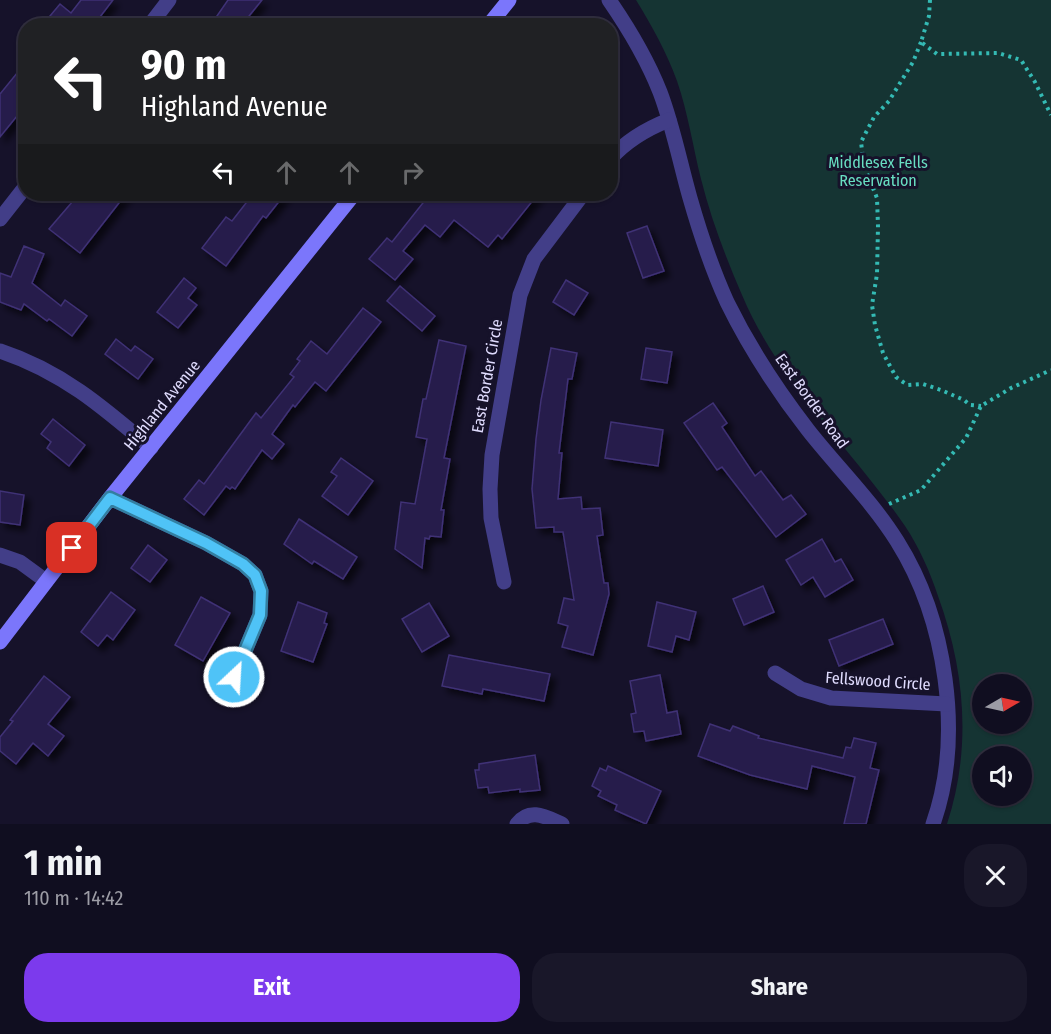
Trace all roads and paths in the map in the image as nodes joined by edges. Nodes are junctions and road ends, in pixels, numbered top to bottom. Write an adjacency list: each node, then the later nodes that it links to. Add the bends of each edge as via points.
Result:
1 (169, 0): 5 (street)
2 (509, 0): 6 (main road)
3 (609, 0): 9 (street, East Border Road, via 648,66)
4 (930, 0): 7 (path)
5 (155, 18)
6 (494, 18)
7 (921, 42): 8 (path, via 937,54 998,53 1021,60); 17 (path, via 905,76 874,117 861,142 864,166 876,198 877,274 872,305 875,326 896,377 908,385 923,384)
8 (1051, 115)
9 (669, 120): 10 (street, via 634,136); 20 (street, East Border Road, via 701,234 741,328 807,429)
10 (618, 151)
11 (18, 196): 14 (street)
12 (348, 201): 18 (main road, Highland Avenue)
13 (578, 201): 23 (street, East Border Circle, via 534,259 520,295 492,455 490,489 491,518)
14 (0, 219)
15 (0, 351): 18 (street, via 72,384)
16 (1051, 370): 17 (path)
17 (981, 406): 20 (path, via 966,438 921,490)
18 (151, 447): 19 (main road, Highland Avenue)
19 (110, 498): 22 (main road, Highland Avenue); 26 (street, via 206,543 255,575 261,591 260,615)
20 (876, 513): 27 (street, East Border Road, via 910,563 919,585 939,645)
21 (0, 555): 22 (street, via 20,562)
22 (46, 581): 24 (main road, Highland Avenue)
23 (504, 582)
24 (0, 642)
25 (775, 673): 27 (street, Fellswood Circle, via 801,689 831,698)
26 (234, 677)
27 (947, 704): 30 (street, East Border Road, via 945,771)
28 (517, 824): 29 (street, via 533,814)
29 (562, 824)
30 (933, 824)

